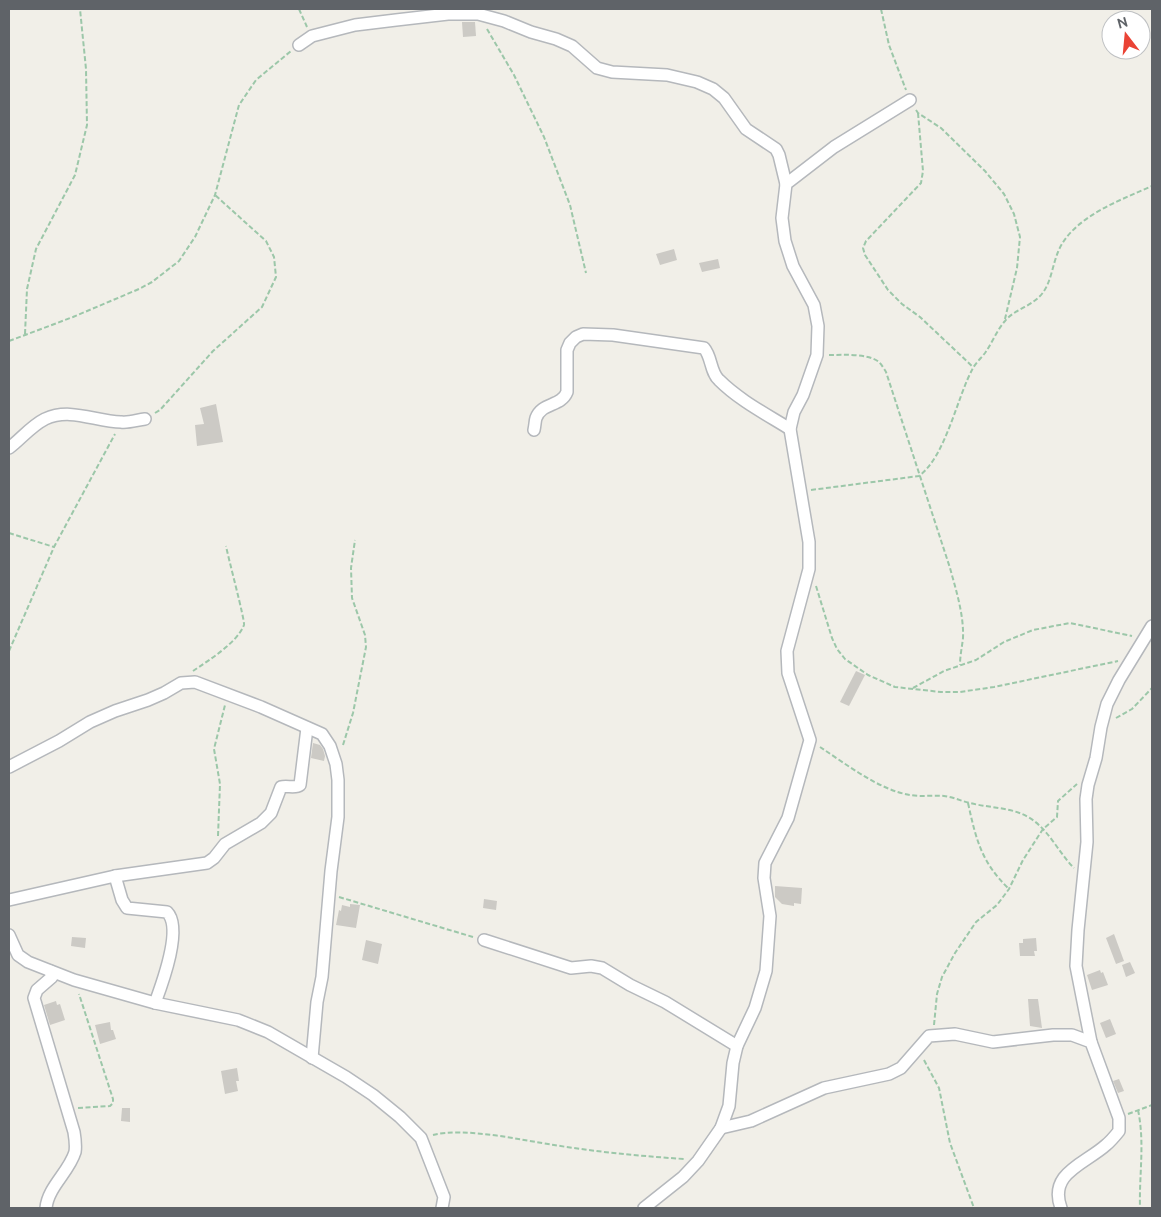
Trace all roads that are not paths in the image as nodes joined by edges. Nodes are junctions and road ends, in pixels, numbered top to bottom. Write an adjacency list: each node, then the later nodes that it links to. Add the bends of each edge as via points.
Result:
1 (299, 45): 3 (street, via 312,36 355,25 448,14 478,14 504,21 572,46 597,68 667,75 713,89 724,98 746,129 776,149)
2 (910, 100): 3 (street, via 834,147)
3 (786, 184): 5 (street, via 782,218 785,241 793,266 814,305 818,326 817,355)
4 (145, 420): 7 (street, via 122,422 75,414 60,415 35,425)
5 (790, 429): 6 (street, via 752,406 718,379 704,348 590,334 576,337 570,343 565,398 540,411); 18 (street, via 809,542 809,569 788,651 788,673 810,740 788,818 765,862 770,916 766,971 755,1008)
6 (534, 430)
7 (9, 448)
8 (1152, 626): 17 (street, via 1107,704 1086,798 1087,842 1076,966)
9 (307, 728): 10 (street, via 196,682 181,683 156,697 90,722); 11 (street, via 300,785 281,787 271,813 260,823 225,844 207,863); 19 (street, via 322,734 330,746 338,780 338,817)
10 (9, 767)
11 (115, 876): 12 (street); 16 (street, via 127,908 167,912 172,916 167,968)
12 (9, 900)
13 (9, 936): 15 (street, via 18,955)
14 (484, 940): 18 (street, via 572,968 602,968)
15 (50, 971): 16 (street); 21 (street, via 52,977 37,990 34,998 68,1109 76,1150)
16 (155, 1004): 19 (street, via 238,1020 268,1032)
17 (1091, 1042): 20 (street, via 1053,1035 993,1042 955,1034 929,1036 901,1068 888,1074 824,1088 751,1121); 24 (street, via 1119,1118 1119,1131 1106,1146 1070,1171 1061,1182 1058,1192)
18 (737, 1046): 20 (street, via 729,1106)
19 (312, 1058): 22 (street, via 373,1095 421,1138 444,1197)
20 (721, 1128): 23 (street, via 683,1177)
21 (46, 1208)
22 (442, 1208)
23 (644, 1208)
24 (1061, 1208)

